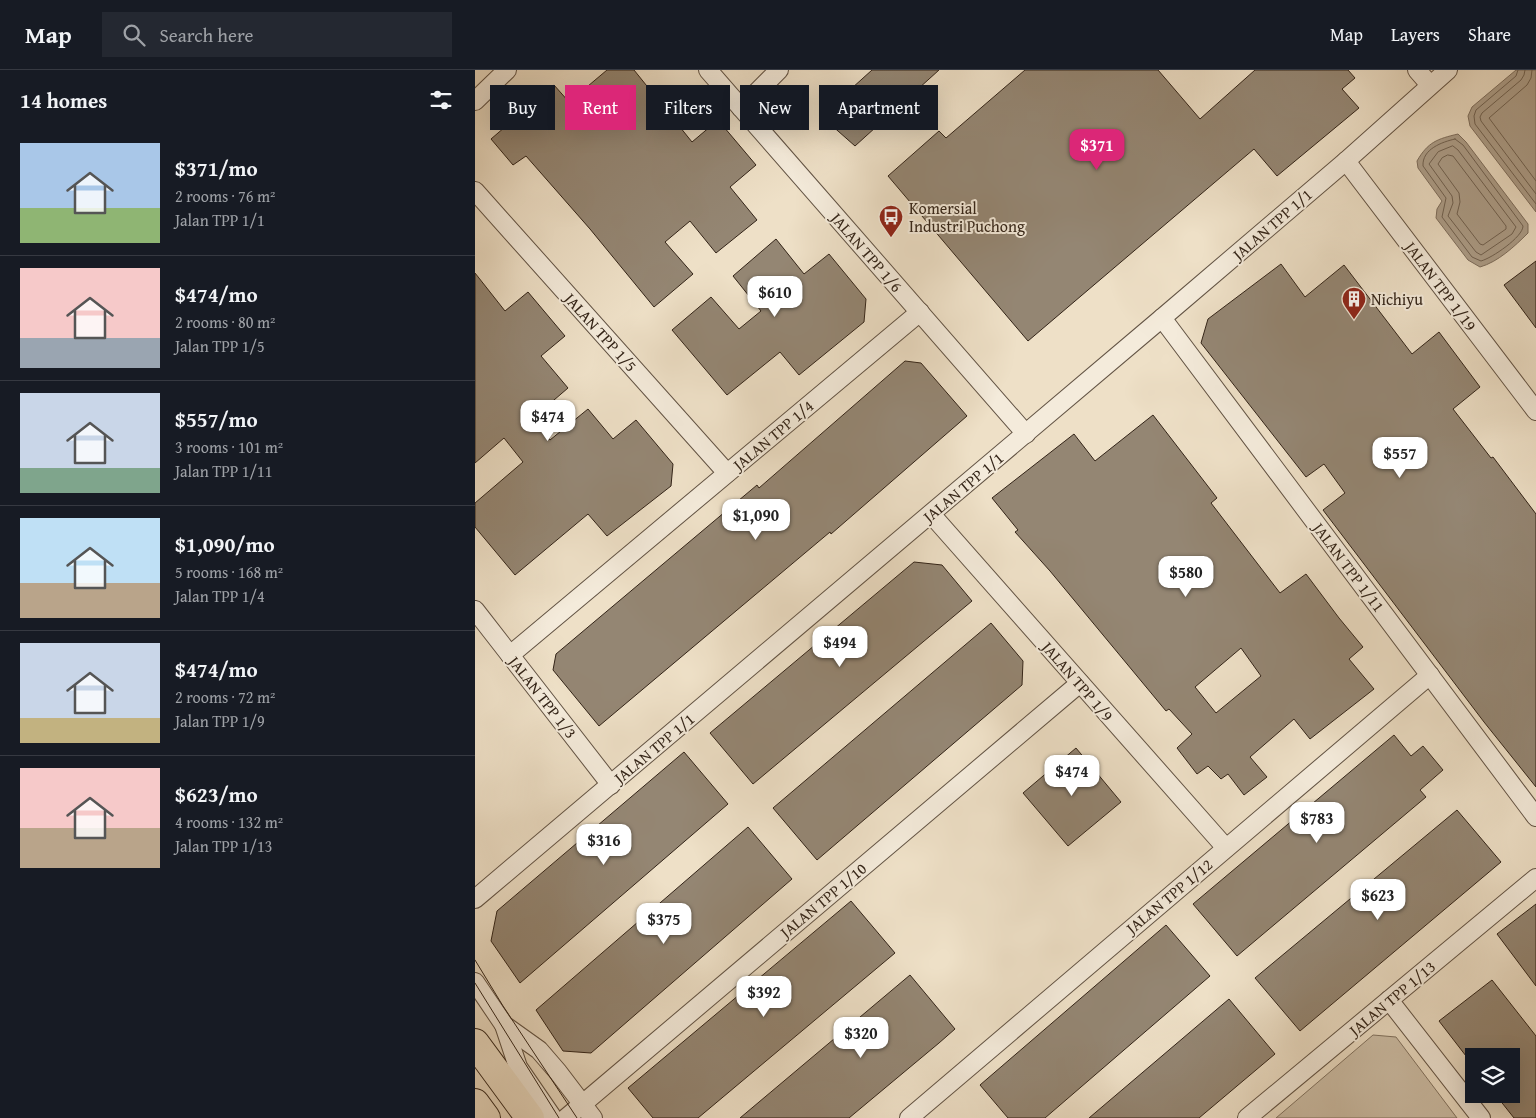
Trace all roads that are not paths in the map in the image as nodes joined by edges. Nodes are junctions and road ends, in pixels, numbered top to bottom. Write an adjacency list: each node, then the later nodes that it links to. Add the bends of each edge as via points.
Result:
1 (507, 70): 8 (street)
2 (708, 70): 9 (street, JALAN TPP 1/6)
3 (779, 70): 6 (street)
4 (1417, 70): 7 (street)
5 (1447, 70): 7 (street, JALAN TPP 1/1)
6 (764, 85)
7 (1430, 85): 11 (street, JALAN TPP 1/1)
8 (475, 101)
9 (740, 107)
10 (760, 130): 13 (street, JALAN TPP 1/6)
11 (1346, 161): 14 (street, JALAN TPP 1/1); 15 (street, JALAN TPP 1/19)
12 (475, 191): 17 (street, JALAN TPP 1/5)
13 (920, 312): 16 (street, JALAN TPP 1/6); 17 (street, JALAN TPP 1/4)
14 (1162, 318): 16 (street, JALAN TPP 1/1); 21 (street, JALAN TPP 1/11)
15 (1536, 411)
16 (1026, 434): 18 (street, JALAN TPP 1/1)
17 (727, 473): 20 (street, JALAN TPP 1/4)
18 (931, 514): 22 (street, JALAN TPP 1/9); 23 (street, JALAN TPP 1/1)
19 (475, 610): 20 (street, JALAN TPP 1/3)
20 (510, 655): 23 (street, JALAN TPP 1/3)
21 (1430, 675): 24 (street, JALAN TPP 1/11); 25 (street, JALAN TPP 1/12)
22 (1080, 683): 25 (street, JALAN TPP 1/9); 33 (street, JALAN TPP 1/10)
23 (611, 785): 27 (street, JALAN TPP 1/1)
24 (1536, 817)
25 (1225, 848): 39 (street, JALAN TPP 1/12)
26 (1536, 878): 29 (street, JALAN TPP 1/13)
27 (475, 899)
28 (475, 982): 30 (street)
29 (1389, 1000): 40 (street, JALAN TPP 1/13); 41 (street)
30 (504, 1025): 33 (street, via 539,1050); 36 (street, via 518,1067)
31 (475, 1043): 35 (highway)
32 (475, 1103): 34 (highway)
33 (583, 1103): 37 (street, JALAN TPP 1/10); 38 (street)
34 (486, 1118)
35 (531, 1118)
36 (553, 1118)
37 (565, 1118)
38 (593, 1118)
39 (909, 1118)
40 (1247, 1118)
41 (1481, 1118)

